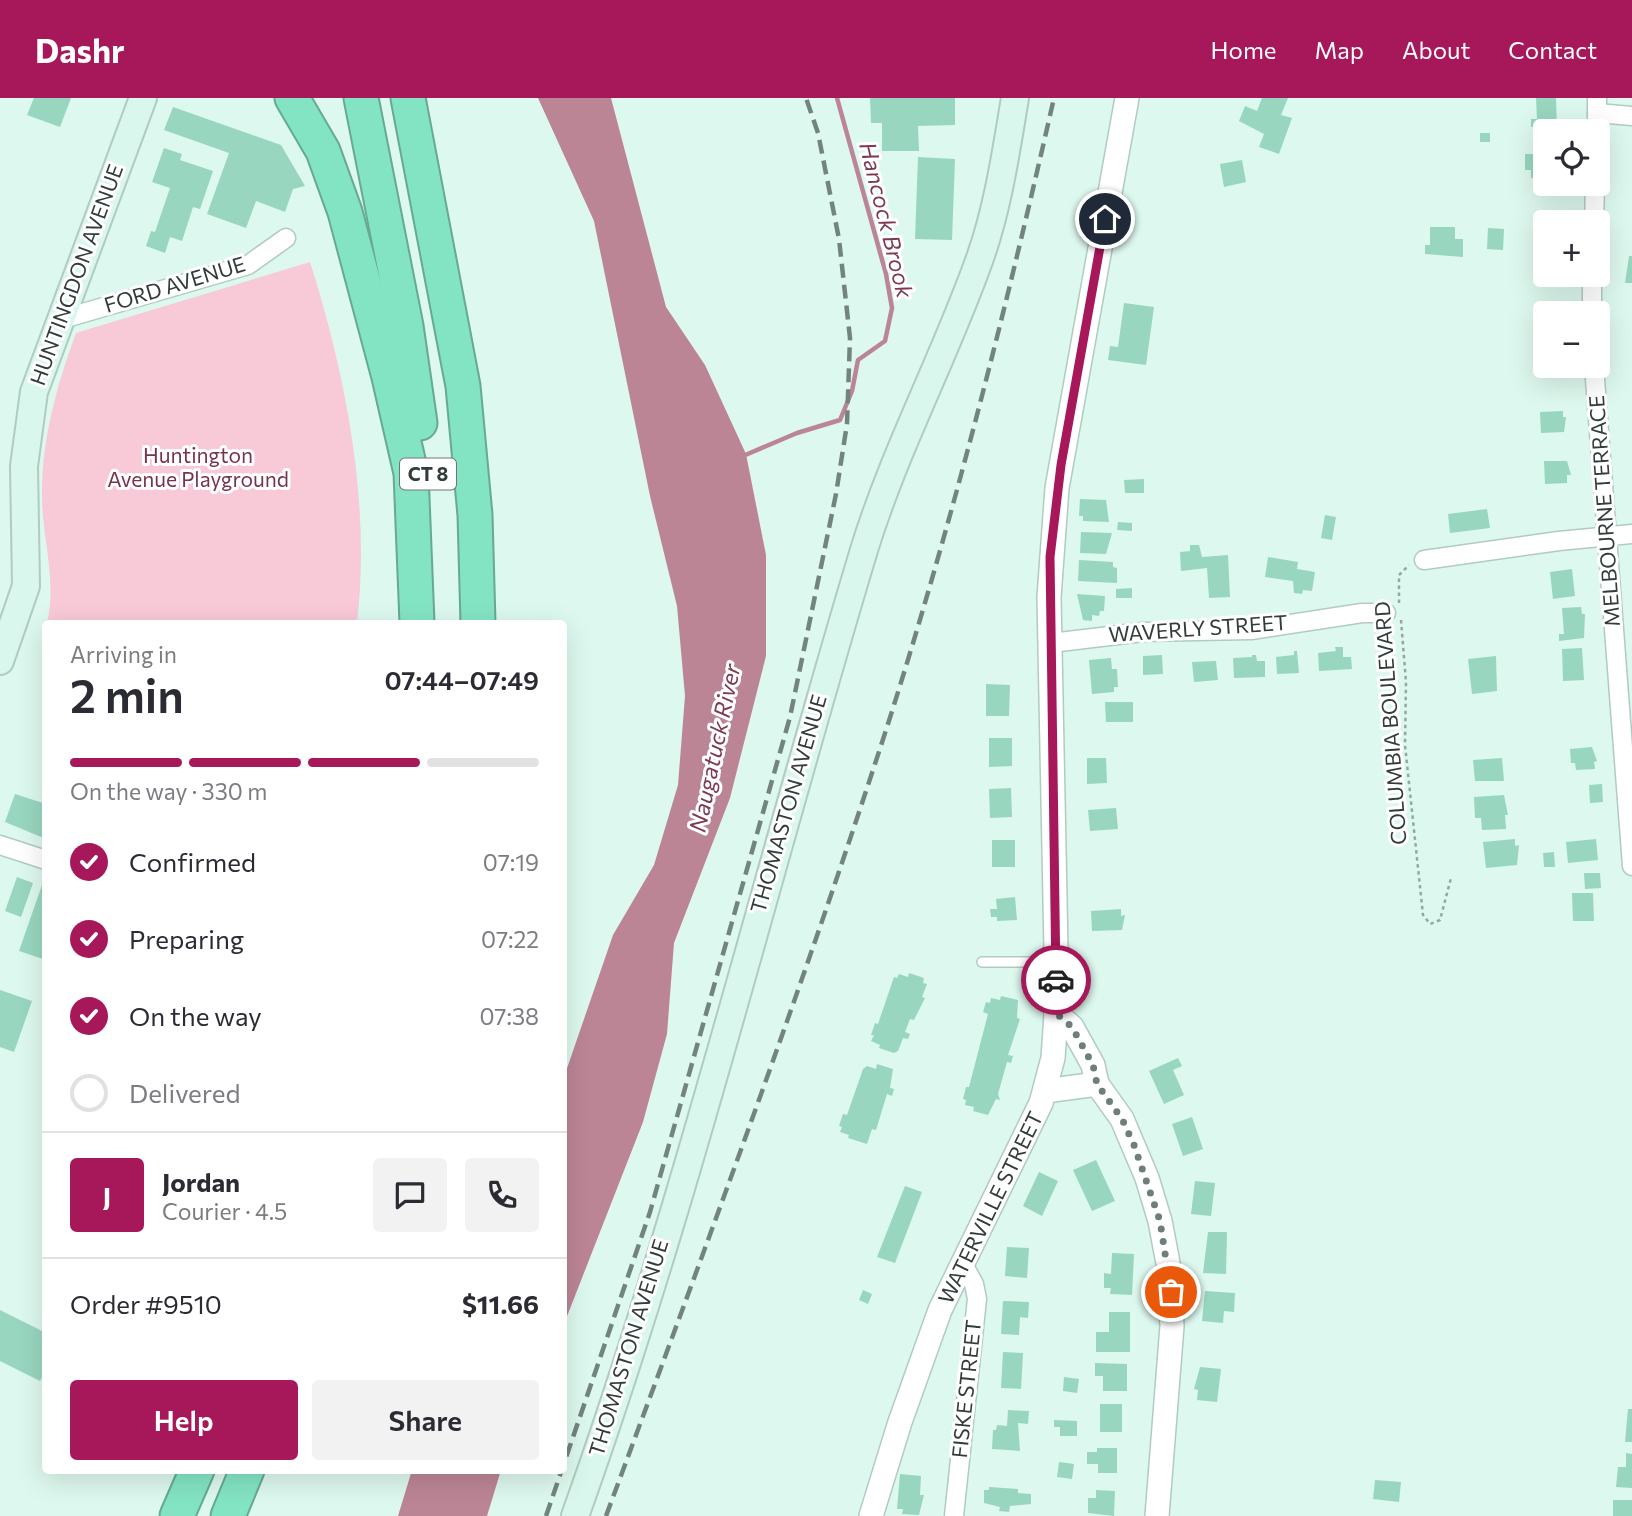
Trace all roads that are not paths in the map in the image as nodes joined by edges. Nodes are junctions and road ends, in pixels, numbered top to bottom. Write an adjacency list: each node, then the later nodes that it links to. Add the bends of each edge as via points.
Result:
1 (143, 98): 10 (main road, HUNTINGDON AVENUE)
2 (292, 98): 16 (highway, via 323,151 345,212 389,377 411,472)
3 (360, 98): 17 (highway, CT 8, via 405,326 429,482)
4 (408, 98): 18 (highway, CT 8, via 463,386 475,515)
5 (1014, 98): 34 (main road, THOMASTON AVENUE, via 990,227 867,539 668,1224)
6 (1127, 98): 19 (street, WATERVILLE STREET, via 1057,488 1050,557)
7 (1597, 105): 8 (street)
8 (1632, 116)
9 (286, 238): 10 (street, FORD AVENUE, via 248,265)
10 (59, 320): 20 (main road, HUNTINGDON AVENUE, via 34,392 24,466 26,586)
11 (1595, 378): 13 (street, MELBOURNE TERRACE)
12 (1632, 534): 13 (street)
13 (1606, 536): 14 (street); 23 (street, MELBOURNE TERRACE)
14 (1424, 560)
15 (1395, 612): 19 (street, WAVERLY STREET, via 1251,630 1143,632)
16 (417, 620)
17 (430, 620)
18 (478, 620)
19 (1051, 643): 24 (street, WATERVILLE STREET)
20 (0, 661)
21 (0, 845): 22 (street)
22 (42, 859)
23 (1632, 866)
24 (1056, 961): 25 (lane); 26 (street, WATERVILLE STREET)
25 (982, 962)
26 (1056, 1013): 27 (street, via 1072,1027 1093,1065); 28 (street, WATERVILLE STREET)
27 (1097, 1084): 28 (street); 37 (street, via 1134,1145 1160,1221 1168,1263 1170,1360)
28 (1045, 1091): 29 (street, WATERVILLE STREET, via 1026,1141)
29 (963, 1264): 35 (street, WATERVILLE STREET, via 930,1337); 36 (street, FISKE STREET, via 976,1299)
30 (195, 1474): 32 (highway)
31 (245, 1474): 33 (highway)
32 (177, 1516)
33 (228, 1516)
34 (575, 1516)
35 (871, 1516)
36 (954, 1516)
37 (1157, 1516)

